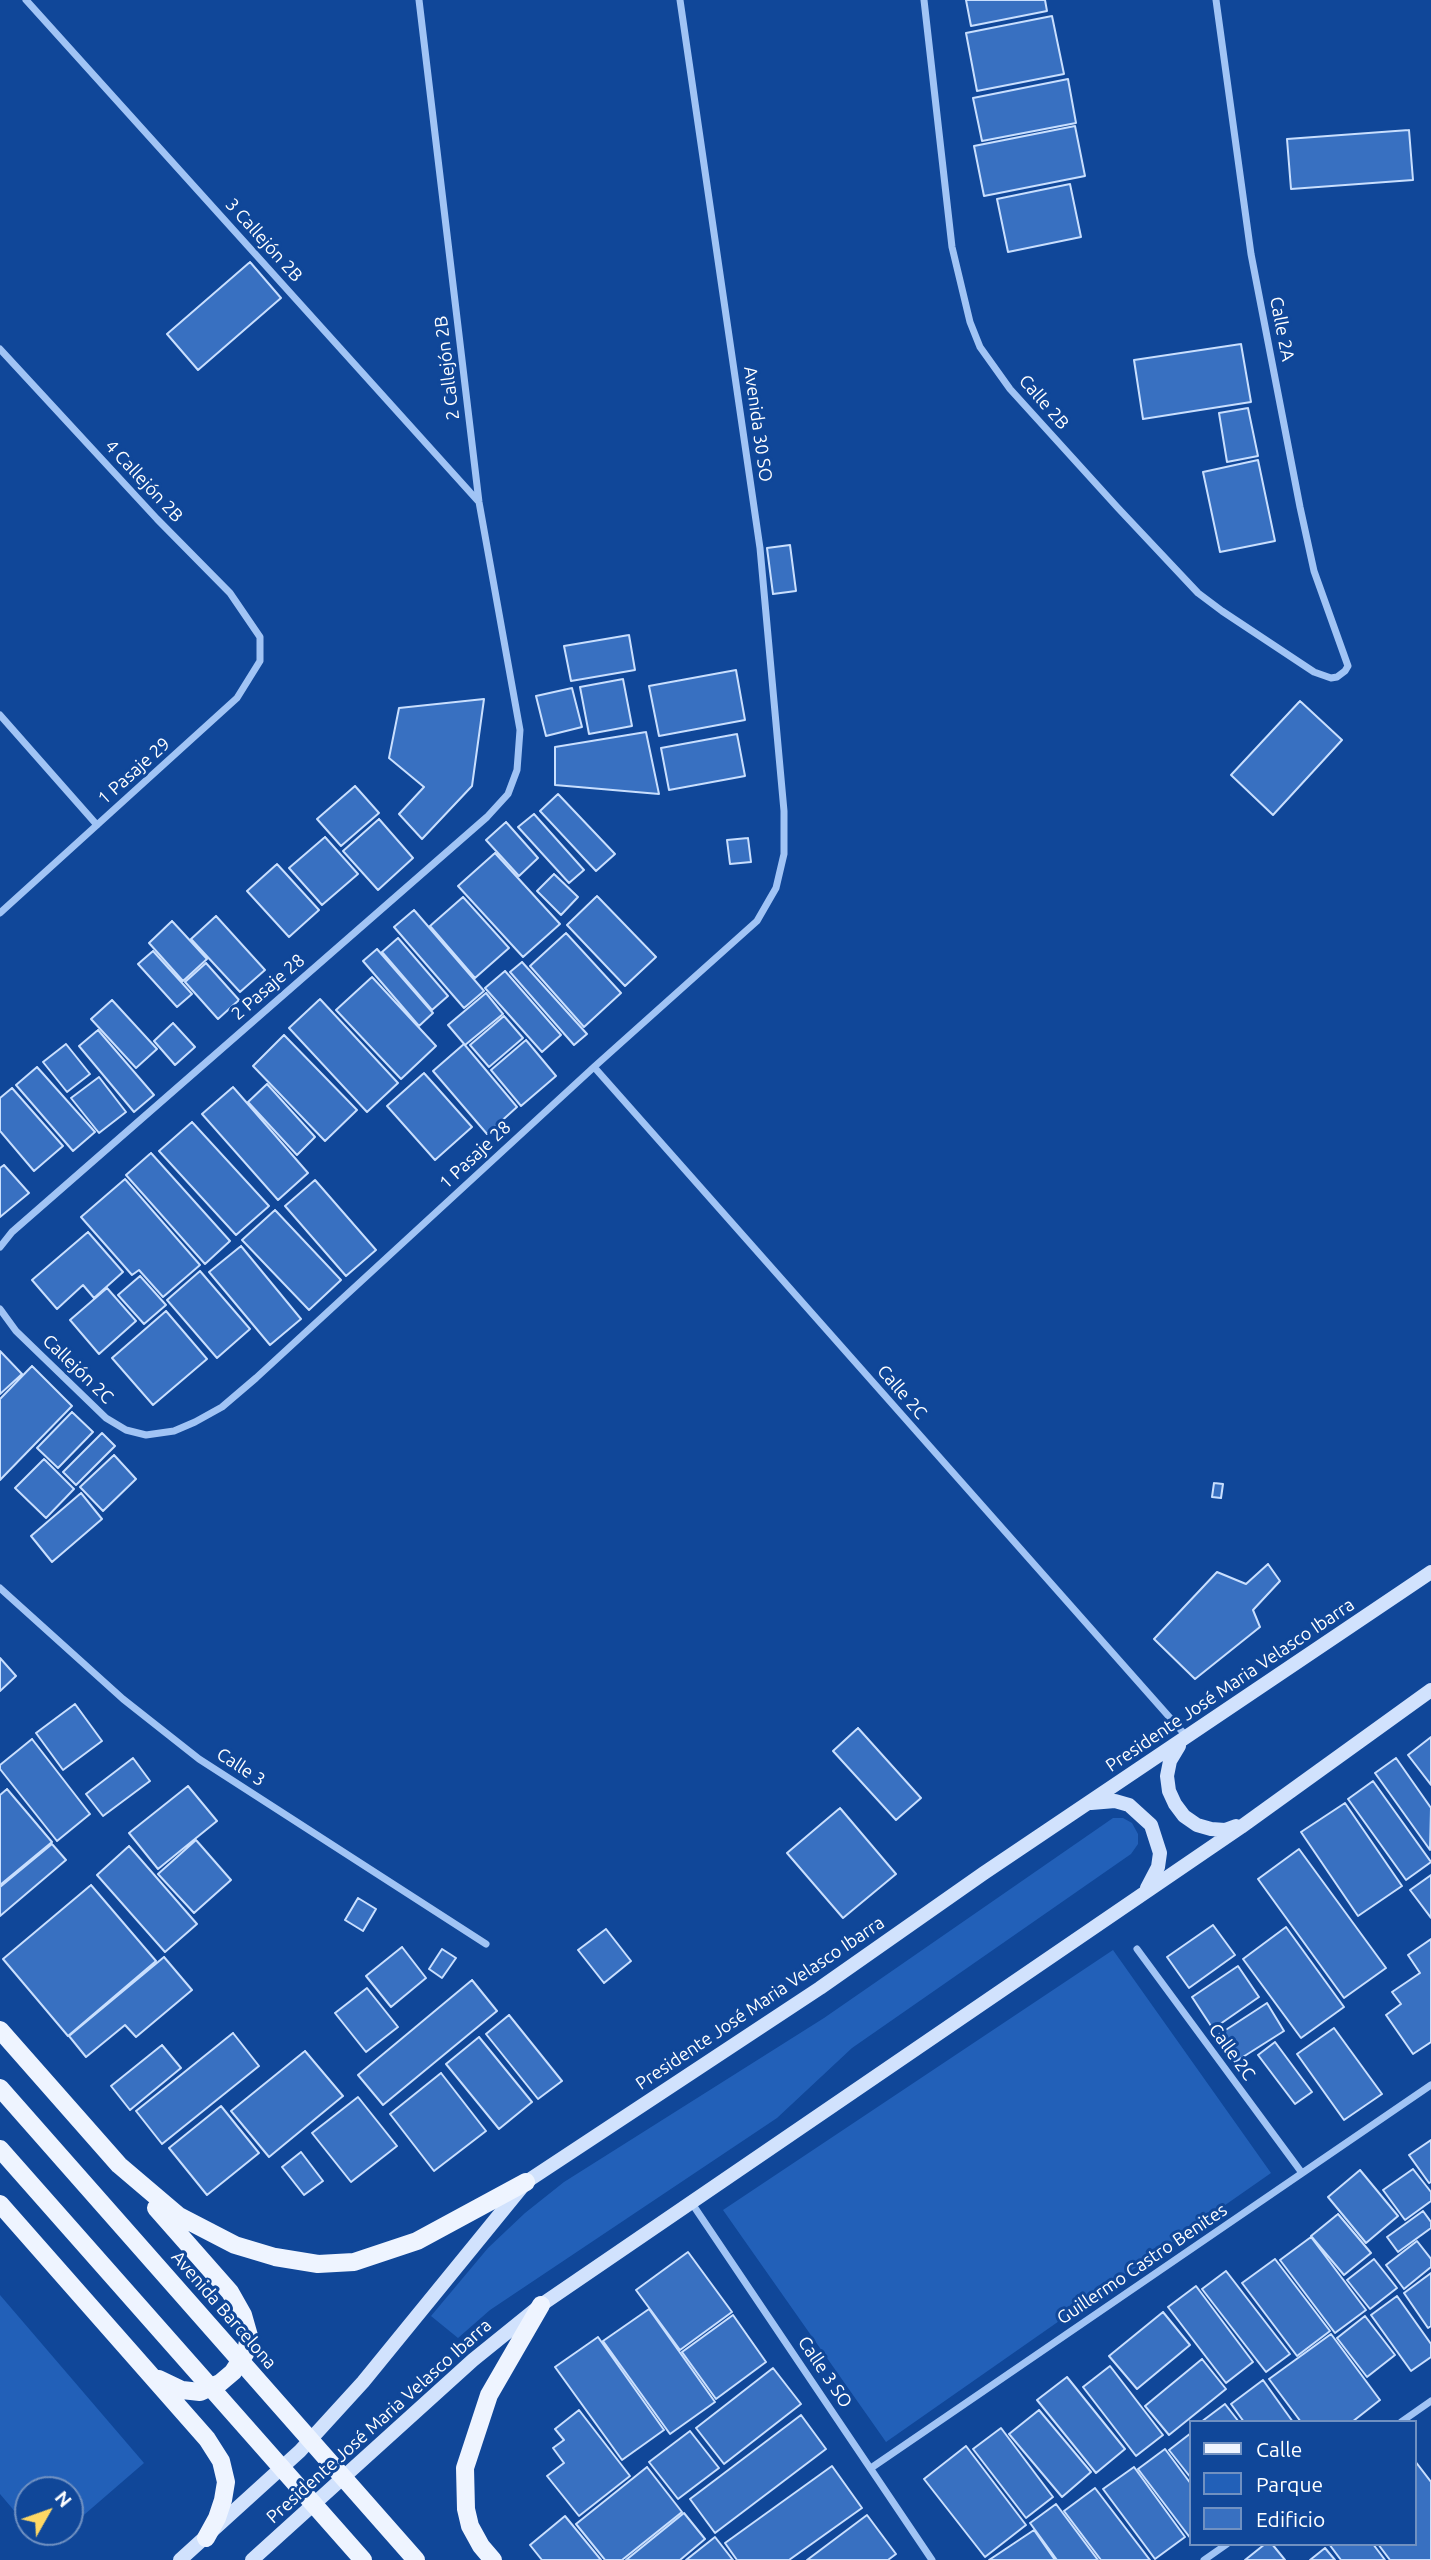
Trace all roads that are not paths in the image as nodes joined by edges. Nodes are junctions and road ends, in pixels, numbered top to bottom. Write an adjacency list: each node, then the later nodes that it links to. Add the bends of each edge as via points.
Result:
1 (26, 0): 7 (street, 3 Callejón 2B)
2 (419, 0): 7 (street, 2 Callejón 2B)
3 (680, 0): 13 (street, Avenida 30 SO, via 760,548)
4 (924, 0): 9 (street, Calle 2B, via 952,247 980,347 1010,389 1198,593 1314,672 1331,678 1342,676 1348,666)
5 (1216, 0): 9 (street, Calle 2A, via 1251,254 1300,507 1314,571)
6 (0, 349): 8 (street, 4 Callejón 2B, via 230,593)
7 (479, 502): 11 (street, 2 Callejón 2B)
8 (260, 637): 12 (street, 1 Pasaje 29, via 260,661 237,698)
9 (1346, 657)
10 (0, 715): 12 (street)
11 (520, 730): 16 (street, 2 Pasaje 28, via 517,770 508,794 487,817)
12 (97, 825): 14 (street, 1 Pasaje 29)
13 (784, 854): 15 (street, 1 Pasaje 28, via 776,888 757,921)
14 (0, 913)
15 (594, 1067): 18 (street, 1 Pasaje 28, via 222,1407 174,1432); 22 (street, Calle 2C)
16 (0, 1247)
17 (0, 1309): 18 (street, Callejón 2C, via 16,1331 106,1418)
18 (146, 1435)
19 (1431, 1572): 22 (main road, Presidente José Maria Velasco Ibarra)
20 (0, 1588): 26 (street, Calle 3, via 123,1699 199,1759)
21 (1431, 1690): 24 (main road, Presidente José Maria Velasco Ibarra)
22 (1187, 1737): 23 (main road, Presidente José Maria Velasco Ibarra); 24 (main road, via 1170,1761 1167,1776 1175,1804 1190,1820 1211,1829)
23 (1086, 1805): 25 (main road, via 1100,1801 1129,1805 1151,1825 1160,1853 1153,1881); 34 (main road, Presidente José Maria Velasco Ibarra)
24 (1241, 1827): 25 (main road, Presidente José Maria Velasco Ibarra)
25 (1144, 1892): 35 (main road, Presidente José Maria Velasco Ibarra)
26 (486, 1944)
27 (1137, 1949): 33 (street, Calle 2C)
28 (0, 2030): 32 (main road)
29 (1431, 2085): 33 (street, Guillermo Castro Benites)
30 (0, 2088): 47 (main road, Avenida Barcelona, bridge)
31 (0, 2149): 46 (main road, bridge)
32 (119, 2165): 34 (main road, via 178,2216 208,2232 235,2245 318,2264 354,2262 418,2241); 38 (main road, via 230,2292 249,2336 246,2352 233,2372 200,2392 167,2384)
33 (1302, 2174): 41 (street, Guillermo Castro Benites)
34 (526, 2182): 42 (main road, Presidente José Maria Velasco Ibarra, via 356,2390 300,2451)
35 (691, 2202): 37 (main road, Presidente José Maria Velasco Ibarra); 41 (street, Calle 3 SO)
36 (0, 2204): 38 (main road)
37 (541, 2305): 45 (main road, Presidente José Maria Velasco Ibarra, via 473,2360); 48 (main road, via 489,2395 465,2468 470,2526)
38 (145, 2368): 42 (main road, via 221,2461 226,2482 223,2500)
39 (1431, 2401): 40 (street)
40 (1404, 2420)
41 (871, 2468): 49 (street, Calle 3 SO)
42 (206, 2538): 44 (main road, Presidente José Maria Velasco Ibarra)
43 (1224, 2546): 50 (street)
44 (185, 2556)
45 (252, 2560)
46 (363, 2560)
47 (416, 2560)
48 (493, 2560)
49 (932, 2560)
50 (1204, 2560)

